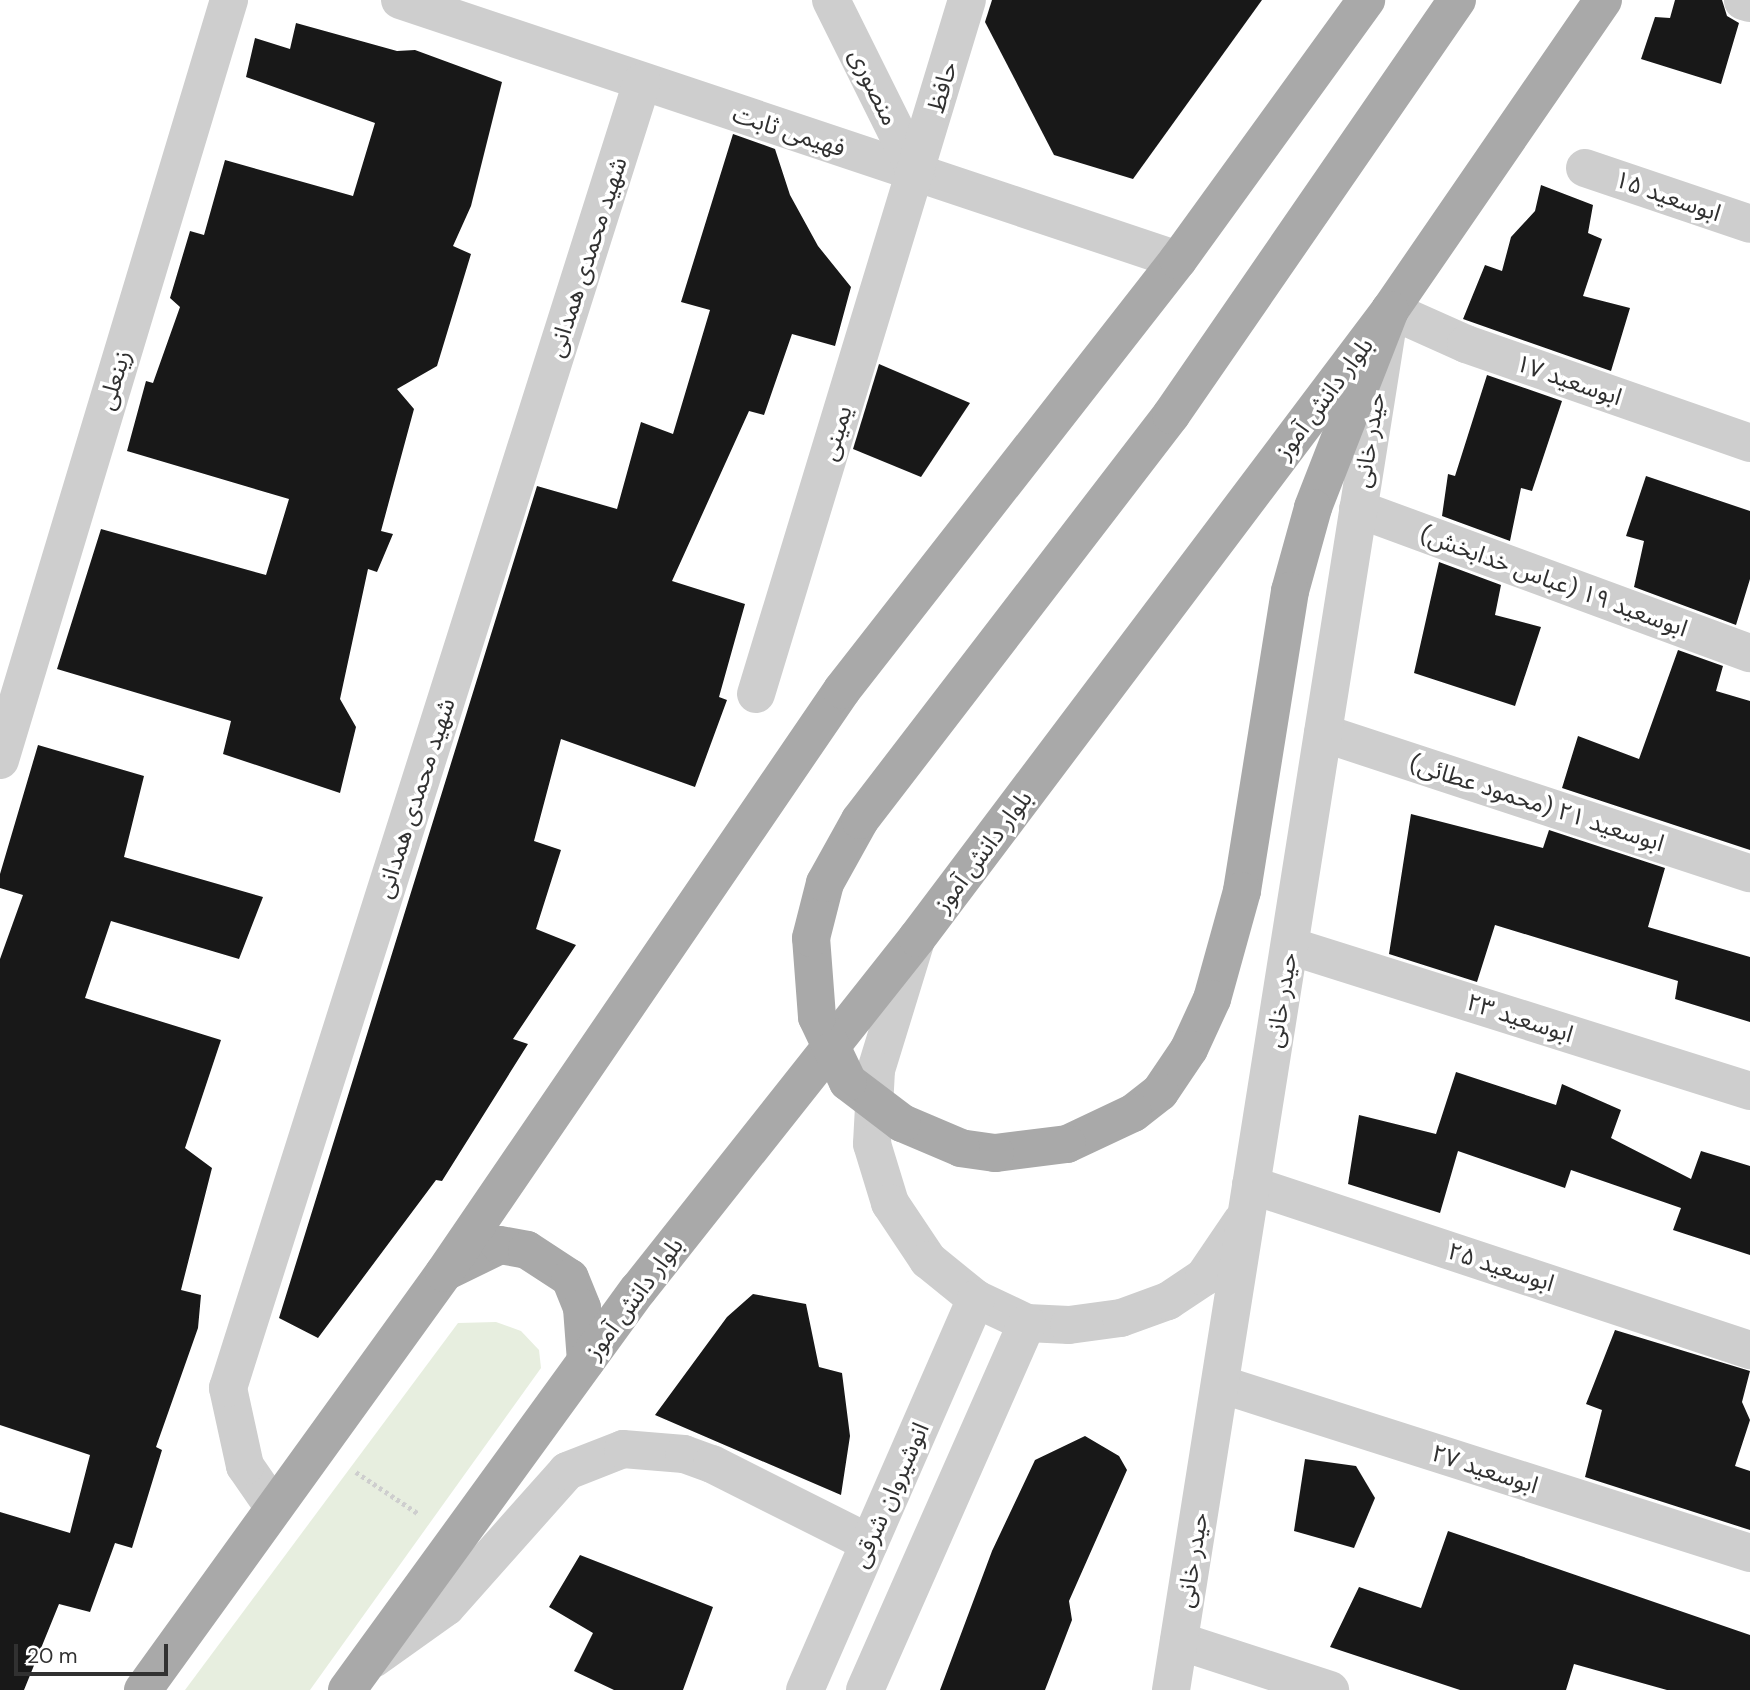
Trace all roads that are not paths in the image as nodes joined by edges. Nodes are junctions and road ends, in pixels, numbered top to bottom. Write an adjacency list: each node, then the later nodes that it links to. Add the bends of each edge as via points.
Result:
1 (229, 0): 21 (street, زینعلی)
2 (400, 0): 10 (street, فهیمی ثابت)
3 (831, 0): 12 (street, منصوری)
4 (967, 0): 12 (street, حافظ)
5 (1366, 0): 14 (main road)
6 (1457, 0): 15 (main road, bridge, via 1171,415 860,820 825,883 811,938 817,1017 848,1082 902,1122 961,1148 995,1153 1067,1144 1123,1119 1160,1092 1189,1049 1212,999 1242,891 1290,591 1313,508)
7 (1602, 0): 15 (main road, بلوار دانش آموز)
8 (1743, 1): 9 (street)
9 (1750, 3)
10 (642, 82): 12 (street, فهیمی ثابت); 33 (street, شهید محمدی همدانی, via 228,1388 245,1466)
11 (1585, 168): 13 (street, ابوسعید ۱۵)
12 (917, 173): 14 (street, فهیمی ثابت); 19 (street, یمینی)
13 (1750, 224)
14 (1178, 260): 27 (main road, via 842,690)
15 (1390, 310): 16 (street, ابوسعید ۱۷, via 1466,344); 17 (street, حیدر خانی); 23 (main road, بلوار دانش آموز)
16 (1750, 443)
17 (1358, 509): 18 (street, ابوسعید ۱۹ (عباس خدابخش)); 20 (street, حیدر خانی)
18 (1750, 653)
19 (756, 694)
20 (1324, 733): 22 (street, ابوسعید ۲۱ (محمود عطائی)); 24 (street, حیدر خانی)
21 (0, 760)
22 (1750, 873)
23 (917, 938): 28 (street, via 876,1070 872,1144 890,1203 928,1260); 31 (main road, بلوار دانش آموز)
24 (1290, 946): 25 (street, ابوسعید ۲۳); 26 (street, حیدر خانی)
25 (1750, 1091)
26 (1249, 1199): 29 (street, via 1204,1277 1168,1301 1121,1318); 30 (street, ابوسعید ۲۵); 32 (street, حیدر خانی)
27 (444, 1273): 31 (main road, via 500,1245 527,1250 570,1278 582,1308); 33 (main road)
28 (976, 1299): 29 (street); 34 (street, انوشیروان شرقی)
29 (1027, 1323): 40 (street)
30 (1750, 1350)
31 (586, 1361): 37 (main road, بلوار دانش آموز)
32 (1220, 1384): 35 (street, ابوسعید ۲۷); 36 (street, حیدر خانی)
33 (274, 1508): 38 (main road)
34 (869, 1543): 37 (street, via 712,1464 684,1454 623,1449 567,1471 446,1607); 39 (street, انوشیروان شرقی)
35 (1750, 1553)
36 (1179, 1641): 41 (street, حیدر خانی); 42 (street)
37 (356, 1677)
38 (143, 1690)
39 (805, 1690)
40 (865, 1690)
41 (1171, 1690)
42 (1330, 1690)

